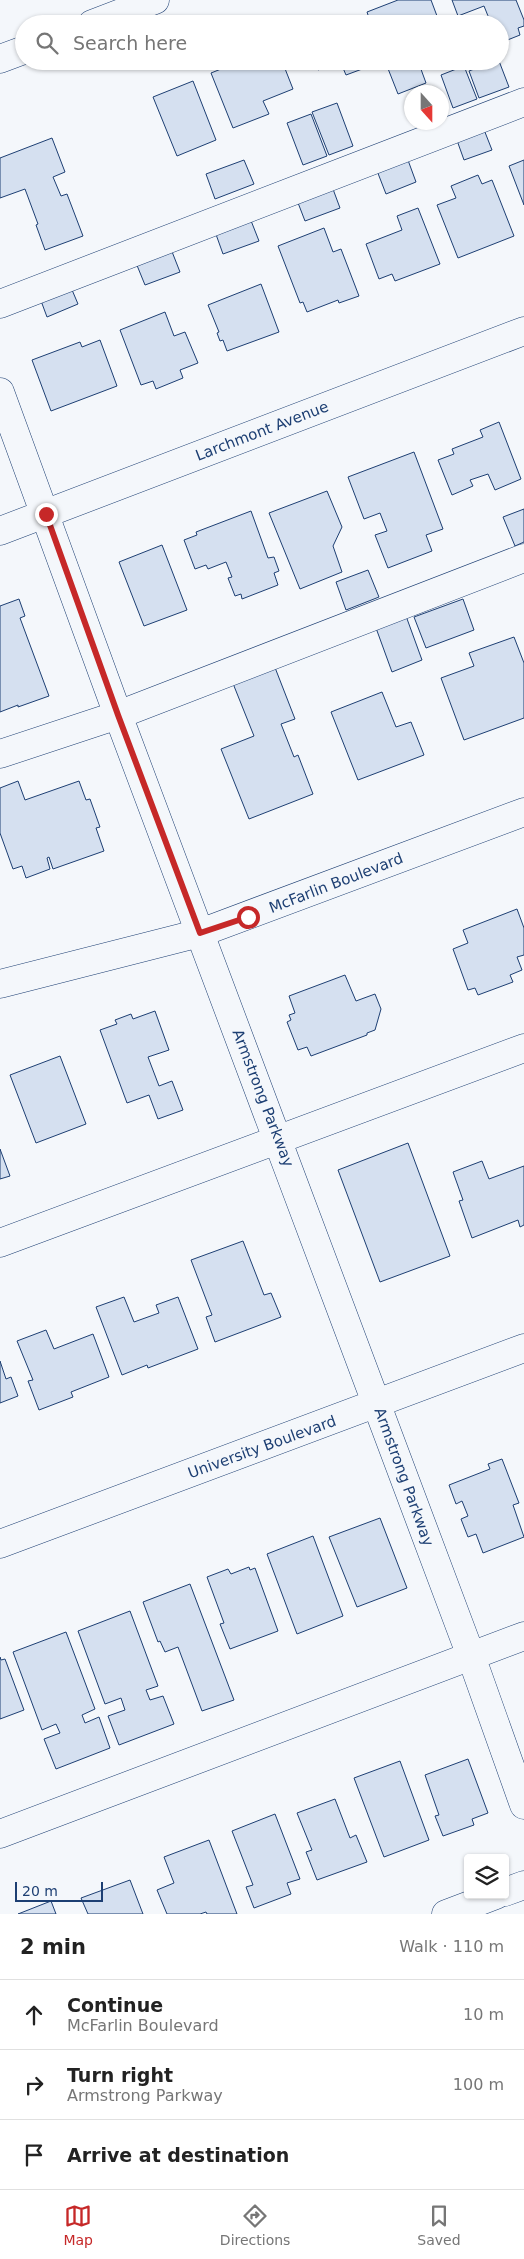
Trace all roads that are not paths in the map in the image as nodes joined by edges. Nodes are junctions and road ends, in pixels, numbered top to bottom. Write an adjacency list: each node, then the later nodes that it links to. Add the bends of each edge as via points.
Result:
1 (154, 0): 2 (street)
2 (115, 15)
3 (15, 53): 4 (street)
4 (0, 59)
5 (524, 102): 6 (street)
6 (0, 304)
7 (524, 331): 9 (street, Larchmont Avenue)
8 (0, 392): 9 (street, Armstrong Parkway)
9 (46, 514): 10 (street, Larchmont Avenue); 12 (street, Armstrong Parkway)
10 (0, 531)
11 (524, 558): 12 (street)
12 (118, 715): 13 (street); 15 (street, Armstrong Parkway)
13 (0, 754)
14 (524, 812): 15 (street, McFarlin Boulevard)
15 (200, 933): 16 (street, McFarlin Boulevard); 18 (street, Armstrong Parkway)
16 (0, 984)
17 (524, 1048): 18 (street)
18 (278, 1139): 19 (street); 21 (street, Armstrong Parkway)
19 (0, 1243)
20 (524, 1348): 21 (street, University Boulevard)
21 (377, 1405): 22 (street, University Boulevard); 24 (street, Armstrong Parkway)
22 (0, 1544)
23 (524, 1636): 24 (street)
24 (471, 1656): 25 (street, Armstrong Parkway); 26 (street)
25 (524, 1805)
26 (0, 1834)
27 (524, 1885): 28 (street)
28 (509, 1891)
29 (485, 1899): 30 (street)
30 (446, 1914)

